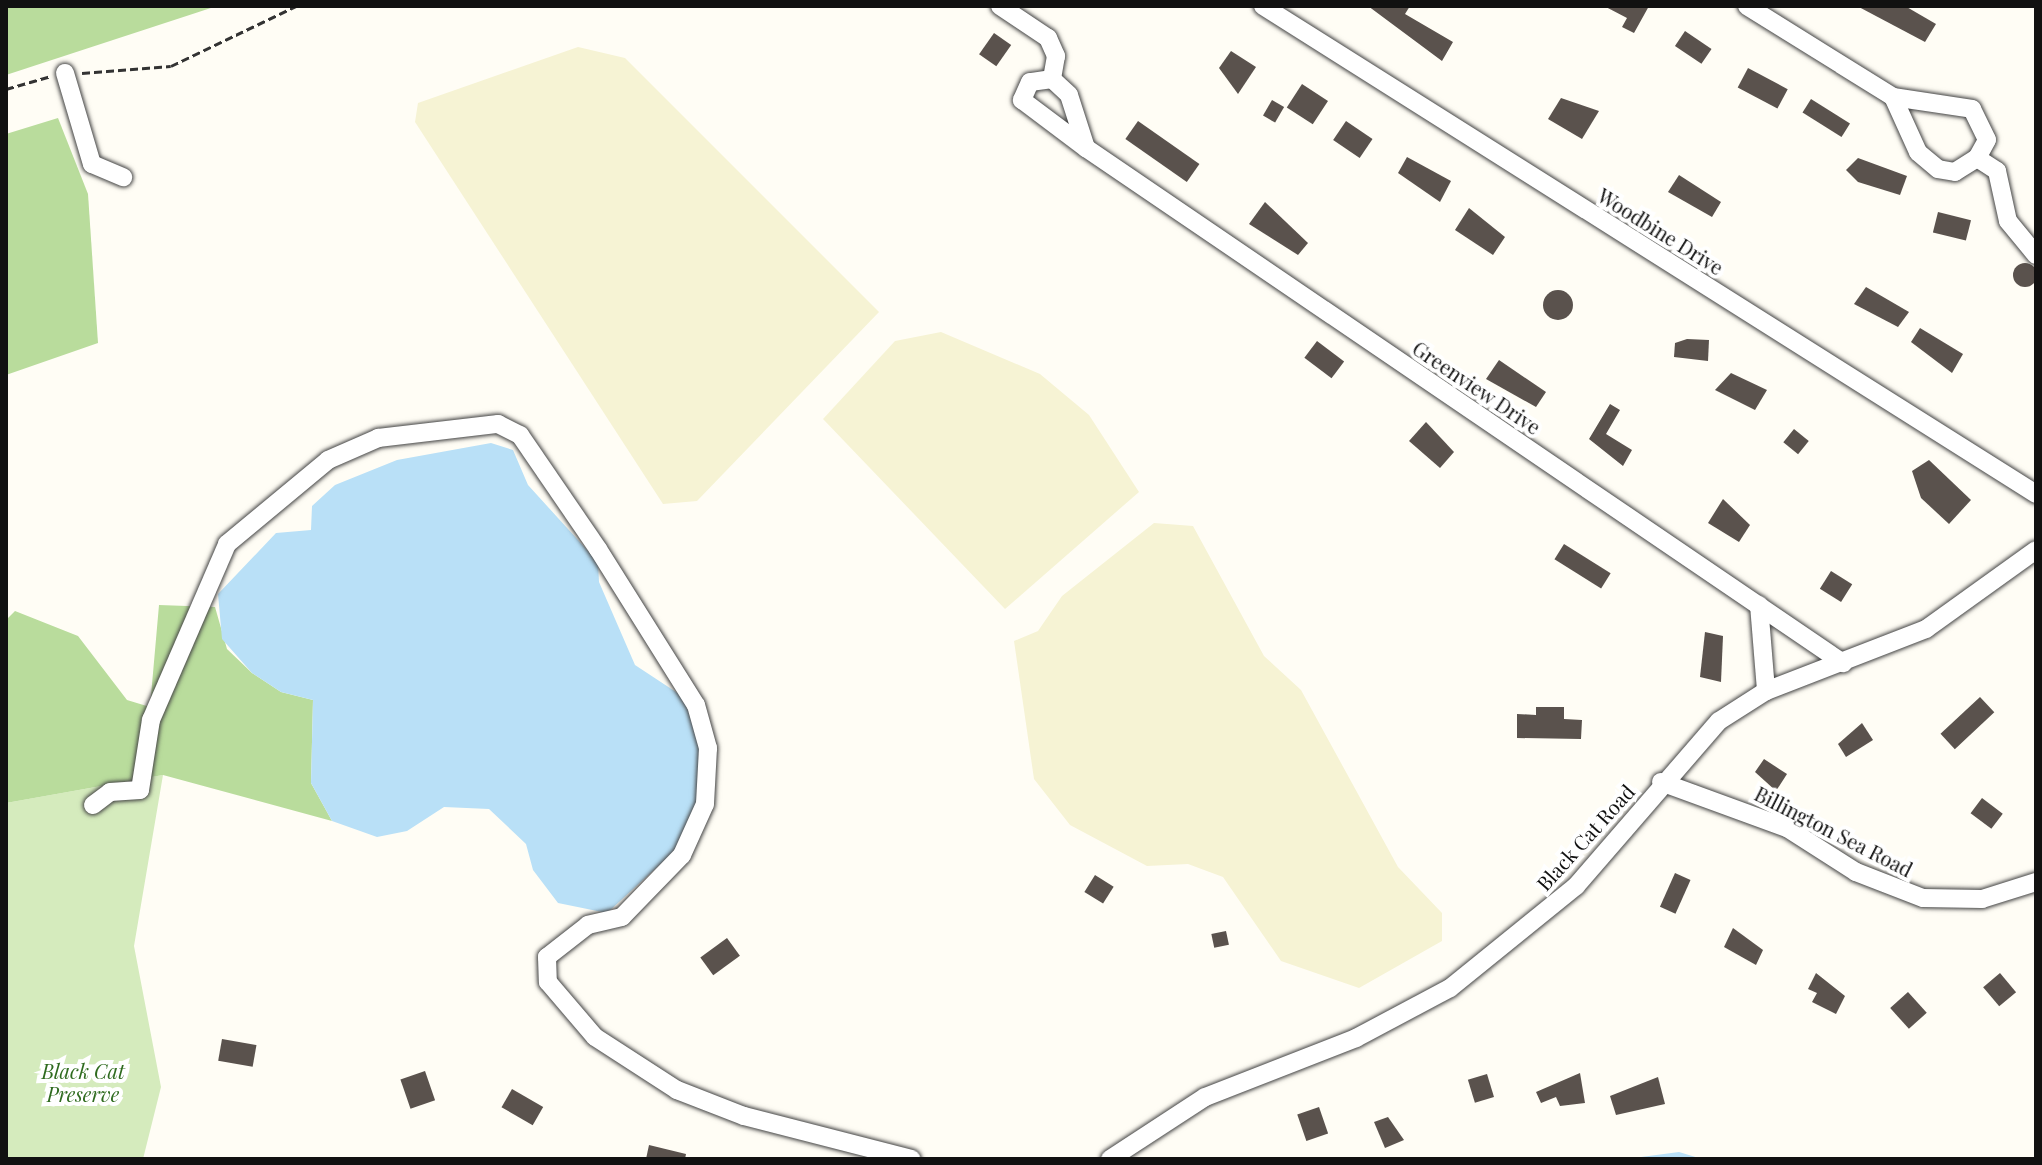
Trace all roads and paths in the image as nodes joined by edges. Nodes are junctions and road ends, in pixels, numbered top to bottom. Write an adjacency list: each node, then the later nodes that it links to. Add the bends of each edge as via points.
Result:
1 (296, 6): 5 (path, via 171,66)
2 (1000, 6): 6 (street, via 1048,38 1056,56)
3 (1263, 6): 13 (street, Woodbine Drive)
4 (1747, 6): 8 (street)
5 (65, 73): 7 (path); 11 (street, via 92,164)
6 (1052, 79): 9 (street, via 1069,95); 9 (street, Greenview Drive, via 1030,82 1022,100)
7 (6, 89)
8 (1893, 97): 10 (street, via 1918,152 1938,169 1955,172); 10 (street, via 1972,109 1987,140)
9 (1086, 148): 15 (street, Greenview Drive)
10 (1977, 158): 12 (street, via 1997,171 2008,221)
11 (123, 177)
12 (2036, 255)
13 (2036, 494)
14 (2036, 550): 16 (street, Black Cat Road, via 1926,629)
15 (1759, 605): 16 (street, Greenview Drive); 17 (street)
16 (1843, 663): 17 (street, Black Cat Road)
17 (1766, 691): 18 (street, Black Cat Road, via 1719,721)
18 (1661, 782): 20 (street, Billington Sea Road, via 1776,823 1860,874 1923,898 1982,899); 22 (street, Black Cat Road, via 1576,886 1474,972 1356,1038 1205,1097)
19 (93, 805): 21 (street, via 110,792 140,790 151,720 227,544 328,460 446,426 498,424 520,435 598,549 696,705 708,748 705,804 682,855 622,917 588,925 547,957 548,982 595,1037 677,1090 744,1116)
20 (2036, 882)
21 (912, 1159)
22 (1110, 1159)

